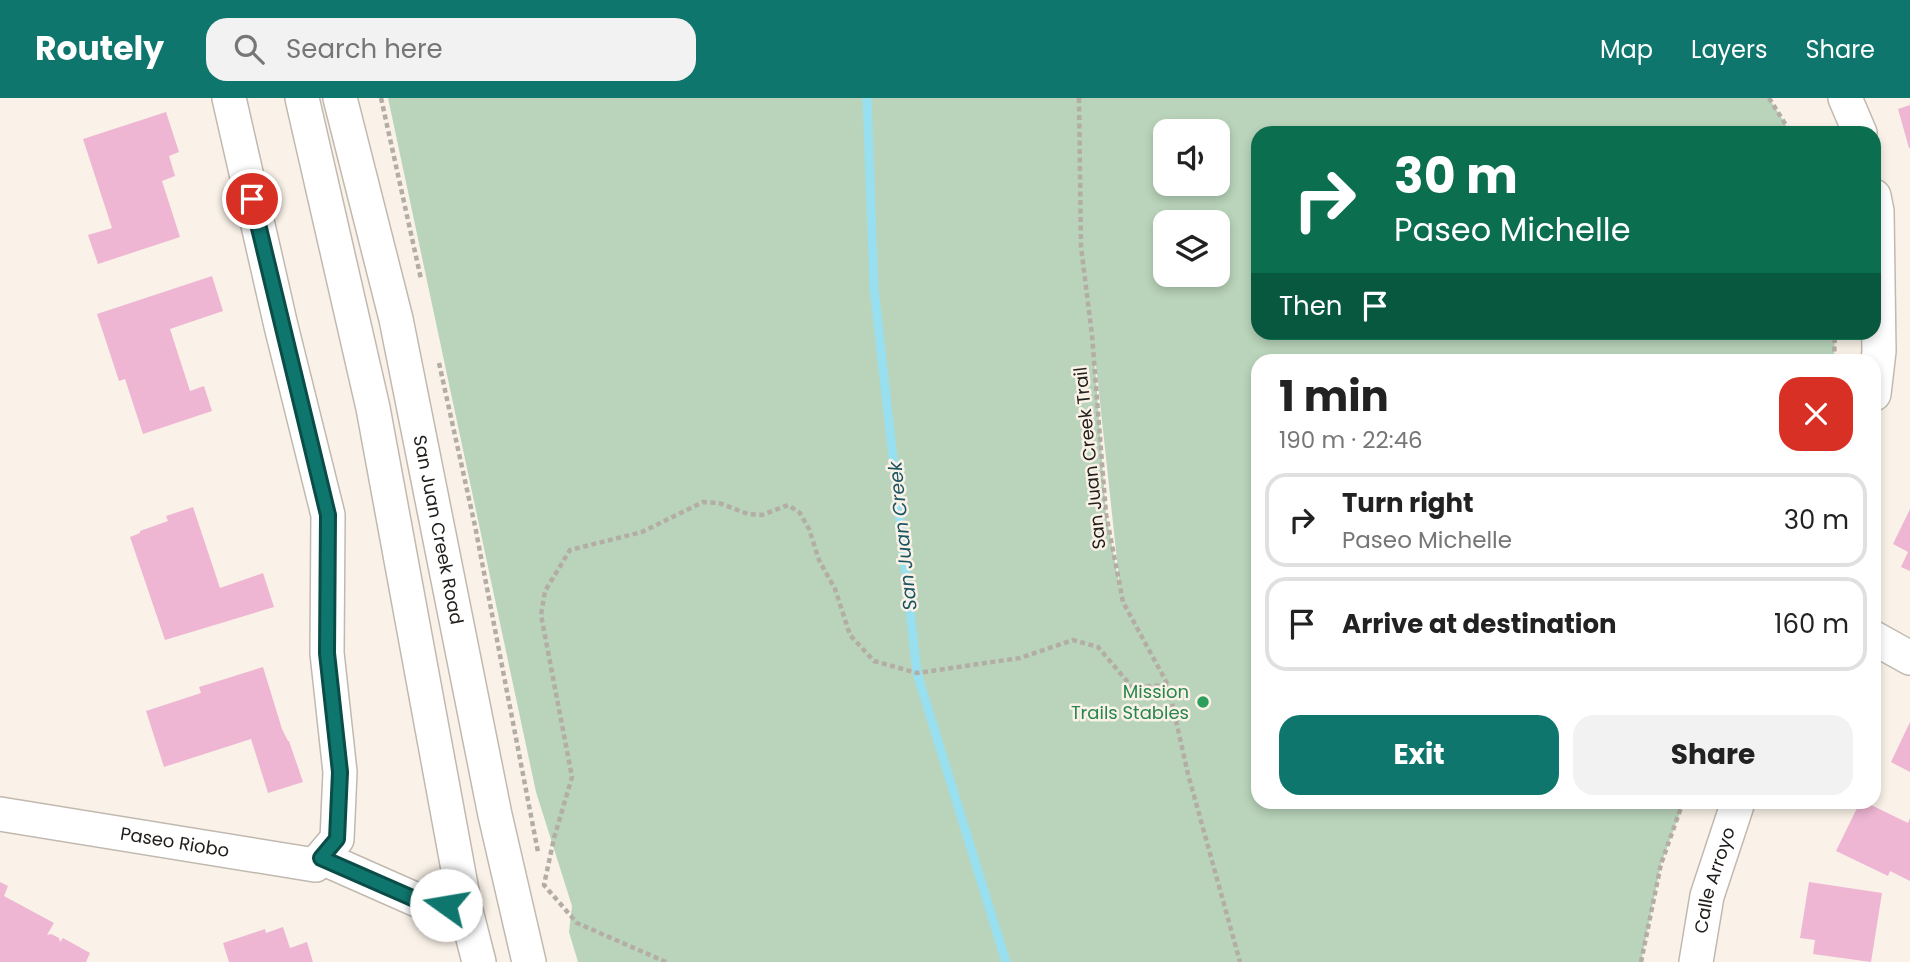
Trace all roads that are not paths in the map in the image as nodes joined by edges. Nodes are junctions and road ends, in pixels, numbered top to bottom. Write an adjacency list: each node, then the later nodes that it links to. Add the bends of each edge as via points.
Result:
1 (229, 98): 10 (street, via 328,515 327,653 340,772)
2 (302, 98): 11 (street, via 373,408)
3 (340, 98): 13 (street, San Juan Creek Road, via 397,319 495,815)
4 (1844, 98): 5 (street)
5 (1857, 126)
6 (1881, 642): 7 (street)
7 (1910, 658)
8 (1736, 809): 14 (street, Calle Arroyo, via 1707,896)
9 (0, 814): 10 (street, Paseo Riobo, via 315,865)
10 (329, 848): 11 (street, via 426,904)
11 (465, 907): 12 (street)
12 (479, 962)
13 (530, 962)
14 (1696, 962)

